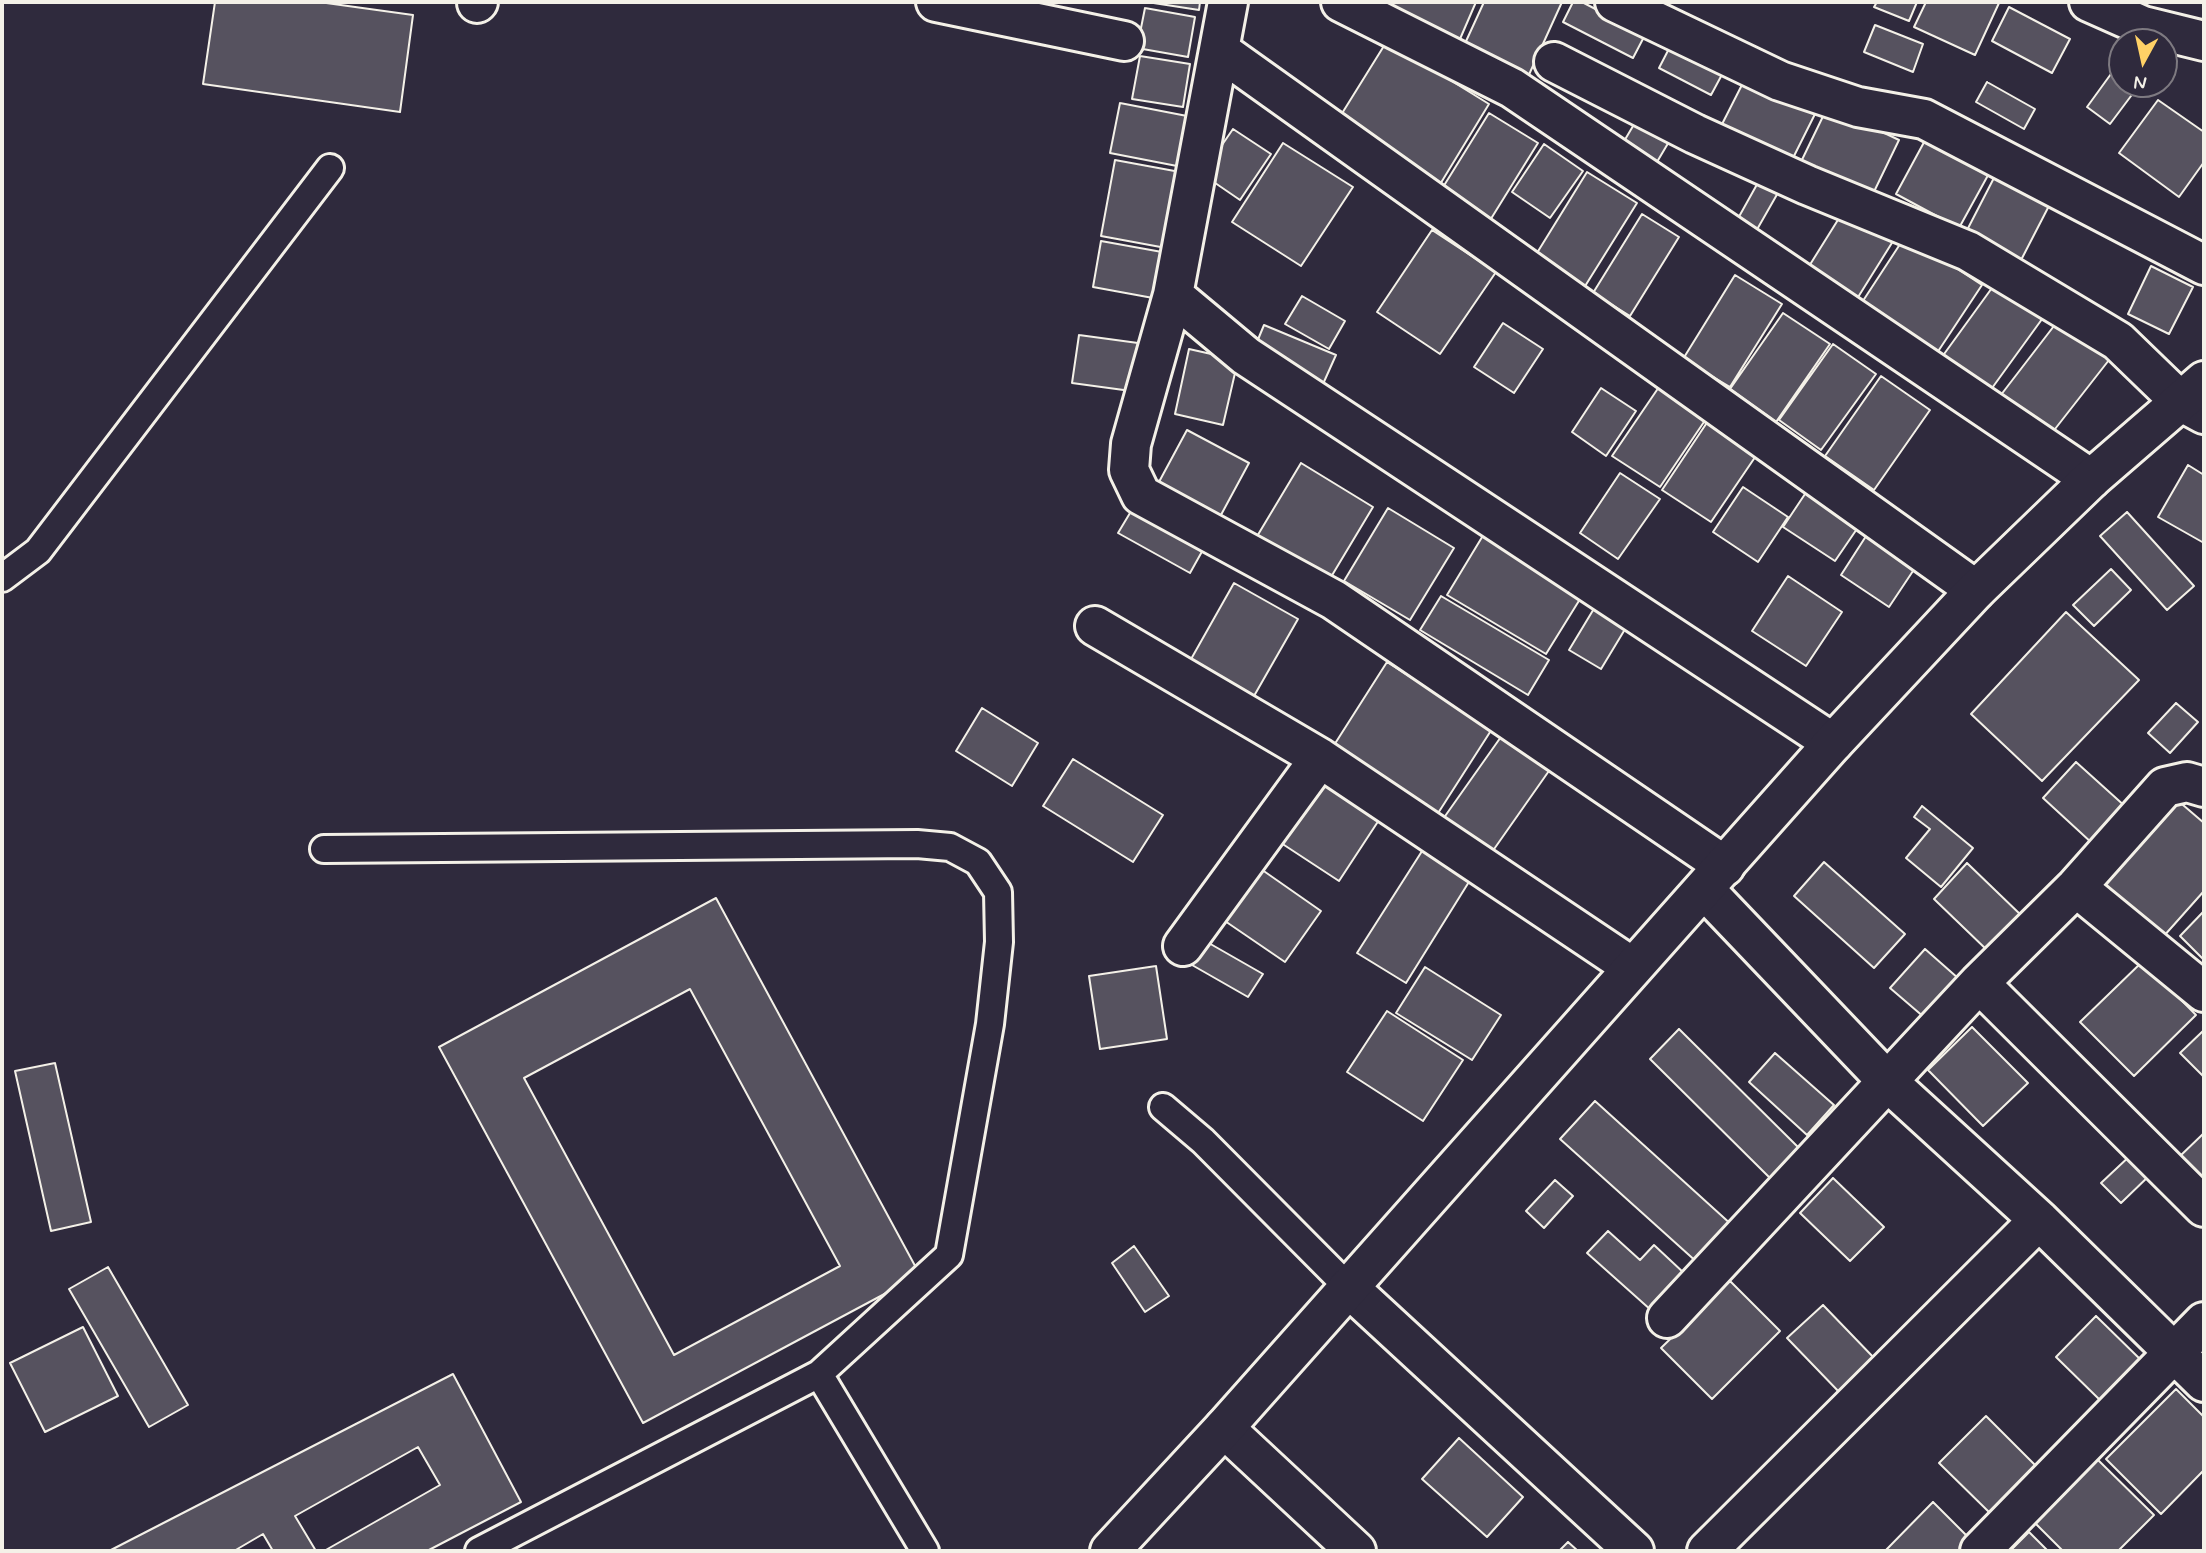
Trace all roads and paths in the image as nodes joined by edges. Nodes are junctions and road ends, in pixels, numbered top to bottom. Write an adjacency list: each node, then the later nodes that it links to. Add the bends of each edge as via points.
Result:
1 (936, 2): 6 (street)
2 (1228, 2): 9 (street)
3 (1341, 2): 15 (street, via 1512,88)
4 (1615, 2): 12 (street, via 1780,81 1858,107 1924,119)
5 (2089, 2): 8 (street, via 2143,26)
6 (1039, 13): 7 (street)
7 (1124, 41)
8 (2204, 41)
9 (1219, 50): 13 (street); 17 (street)
10 (1554, 62): 14 (street, via 1720,146 1968,251 2118,341)
11 (331, 168): 16 (lane, via 38,551)
12 (2204, 265)
13 (1173, 295): 19 (street, via 1246,356); 23 (street, via 1131,444 1129,470 1141,495 1334,600)
14 (2196, 399): 15 (street)
15 (2091, 479): 17 (street)
16 (2, 578)
17 (1976, 590): 19 (street)
18 (1095, 626): 20 (street)
19 (1833, 743): 23 (street)
20 (1320, 758): 25 (street); 26 (street)
21 (2204, 787): 24 (street, via 2187,782 2165,787)
22 (324, 849): 37 (lane, via 917,845 950,847 978,862 998,892 999,942 990,1024 949,1255)
23 (1714, 877): 26 (street); 29 (street)
24 (2076, 887): 27 (street); 28 (street)
25 (1183, 946)
26 (1632, 967): 33 (street)
27 (1979, 983): 29 (street); 31 (street)
28 (2204, 992)
29 (1888, 1082): 32 (street); 34 (street)
30 (1163, 1107): 33 (lane, via 1203,1141)
31 (2204, 1207)
32 (2039, 1220): 36 (street); 45 (street)
33 (1348, 1287): 39 (street); 44 (street)
34 (1667, 1318)
35 (2204, 1322): 36 (street)
36 (2174, 1354): 38 (street); 46 (street)
37 (819, 1374): 40 (lane); 41 (lane)
38 (2204, 1382)
39 (1224, 1428): 42 (street); 43 (street)
40 (480, 1551)
41 (925, 1551)
42 (1110, 1551)
43 (1356, 1551)
44 (1634, 1551)
45 (1707, 1551)
46 (1980, 1551)

